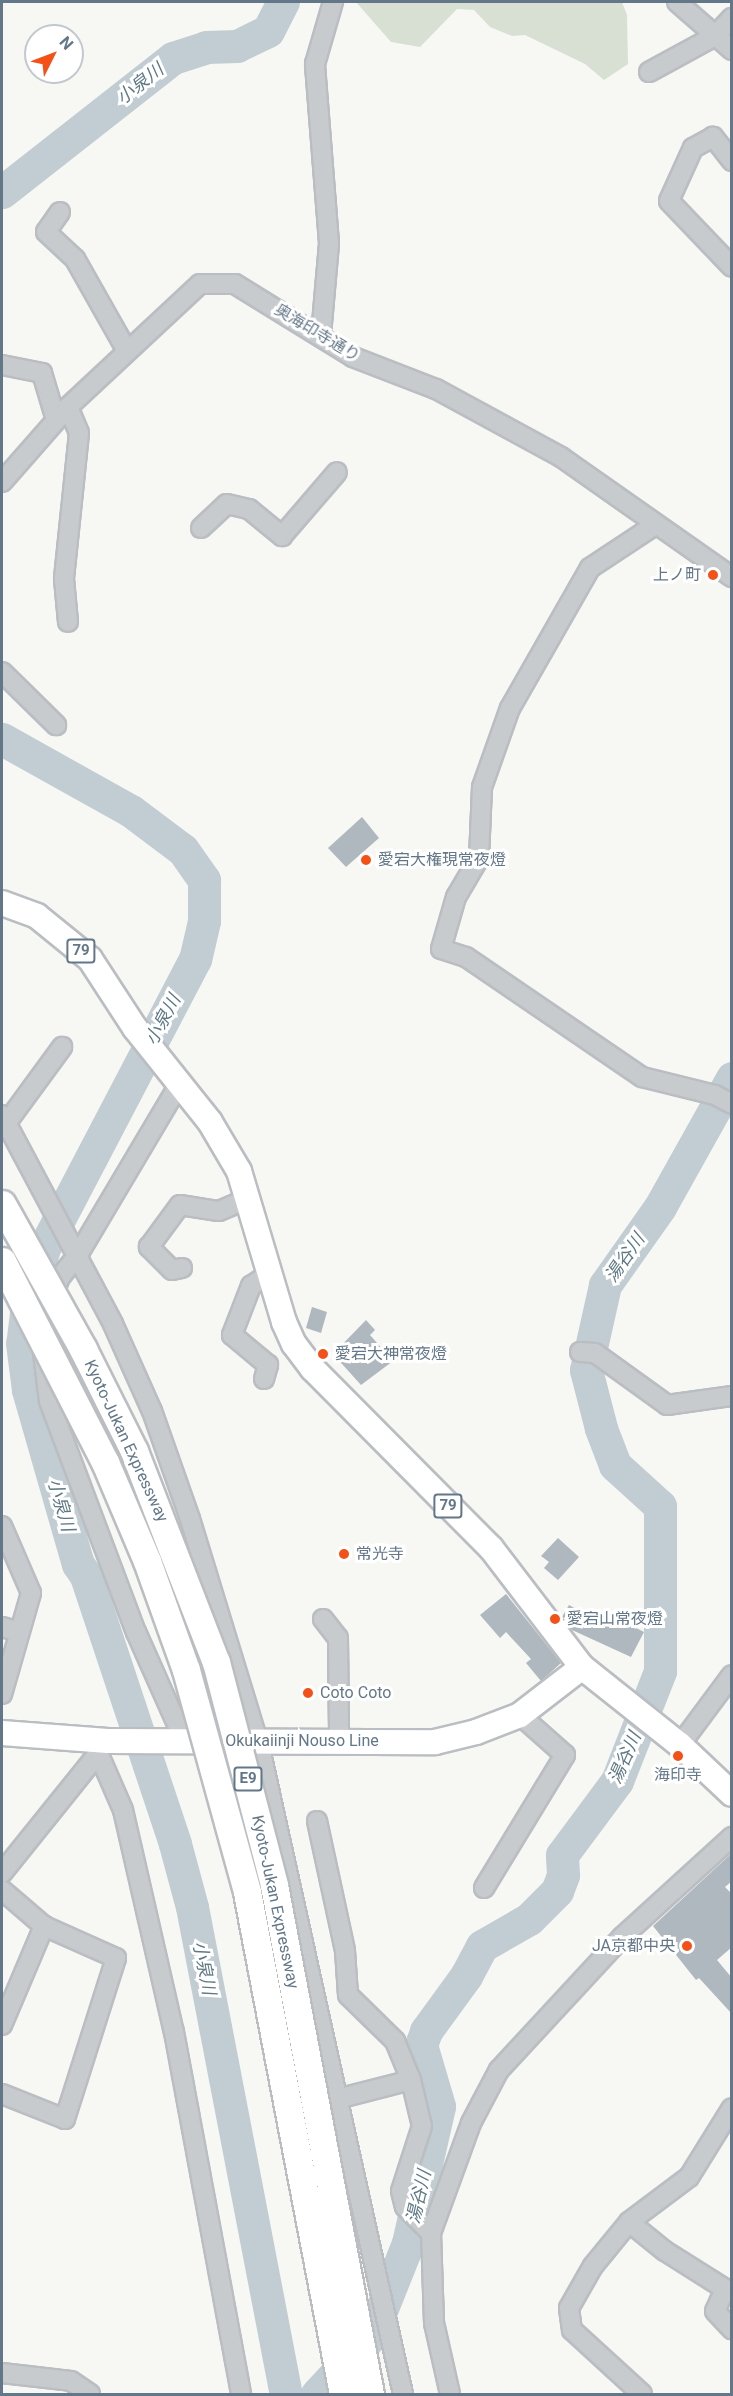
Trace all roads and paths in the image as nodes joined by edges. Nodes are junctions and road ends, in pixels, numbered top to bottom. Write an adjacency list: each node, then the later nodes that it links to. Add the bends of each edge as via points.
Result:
1 (333, 2): 10 (street, via 315,64 329,243)
2 (677, 2): 4 (street)
3 (732, 18): 4 (street)
4 (715, 36): 5 (street); 6 (street)
5 (732, 50)
6 (649, 72)
7 (732, 161): 9 (street, via 713,137 693,148 669,201)
8 (60, 212): 11 (street, via 46,232 75,259)
9 (732, 267)
10 (321, 335): 11 (street, 奥海印寺通り, via 235,284 200,284); 16 (street, 奥海印寺通り, via 353,357 436,389 561,457)
11 (127, 351): 13 (street, 奥海印寺通り)
12 (2, 365): 13 (street, via 42,373)
13 (62, 414): 15 (street, 奥海印寺通り); 19 (street, via 79,433 64,579)
14 (337, 472): 17 (street, via 282,536 249,509 227,504)
15 (2, 482)
16 (655, 525): 18 (street, 奥海印寺通り); 25 (street, via 590,568 510,708 482,787 479,858 456,897 441,949 466,957 642,1077)
17 (201, 528)
18 (732, 577)
19 (68, 622)
20 (2, 672): 21 (street)
21 (56, 725)
22 (2, 903): 24 (main road, 79, via 37,916 90,959 135,1028)
23 (62, 1047): 26 (street)
24 (178, 1080): 27 (main road, 79, via 210,1122 239,1171); 29 (street)
25 (726, 1101)
26 (3, 1120): 29 (street)
27 (249, 1198): 31 (street, via 219,1211 180,1206 149,1247 172,1270); 32 (main road, 79)
28 (2, 1204): 68 (highway, Kyoto-Jukan Expressway / E9, bridge, via 83,1348 134,1451 216,1662 274,1885)
29 (76, 1252): 44 (street, via 60,1277 47,1313 43,1353 49,1401); 46 (street, via 152,1410)
30 (2, 1261): 67 (highway, Kyoto-Jukan Expressway / E9, bridge, via 105,1462 147,1561 189,1681 247,1892)
31 (182, 1268)
32 (270, 1273): 34 (street, via 251,1286 232,1335 268,1365); 39 (main road, 79, via 284,1322 298,1350 491,1548)
33 (587, 1353): 35 (street, via 667,1405)
34 (264, 1379)
35 (732, 1396)
36 (2, 1529): 38 (street, via 31,1593)
37 (323, 1619): 45 (street, via 338,1638)
38 (10, 1629): 41 (street)
39 (582, 1667): 42 (main road, Okukaiinji Nouso Line); 47 (main road, 79)
40 (732, 1675): 47 (street)
41 (2, 1694)
42 (520, 1715): 45 (main road, Okukaiinji Nouso Line, via 435,1742); 53 (street, via 565,1755)
43 (5, 1737): 48 (main road, Okukaiinji Nouso Line)
44 (177, 1740): 46 (main road, Okukaiinji Nouso Line); 48 (main road, Okukaiinji Nouso Line)
45 (339, 1741): 46 (main road, Okukaiinji Nouso Line)
46 (259, 1744): 59 (street)
47 (680, 1745): 49 (main road, 79)
48 (99, 1746): 52 (street); 66 (street, via 123,1810 174,2032)
49 (732, 1794)
50 (317, 1821): 57 (street, via 345,1951 348,1995 395,2041)
51 (732, 1837): 61 (street, via 622,1937 499,2070)
52 (2, 1873)
53 (484, 1888)
54 (2, 1890): 55 (street)
55 (44, 1926): 56 (street); 58 (street, via 117,1958 65,2119)
56 (2, 2025)
57 (411, 2080): 59 (street); 61 (street, via 422,2126 400,2191)
58 (2, 2094)
59 (337, 2099): 69 (street)
60 (732, 2108): 62 (street, via 689,2177)
61 (418, 2220): 70 (street)
62 (629, 2223): 63 (street, via 725,2289 715,2311); 71 (street, via 592,2266 569,2308 572,2330)
63 (732, 2329)
64 (2, 2373): 65 (street, via 71,2381)
65 (90, 2394)
66 (241, 2394)
67 (343, 2394)
68 (370, 2394)
69 (403, 2394)
70 (450, 2394)
71 (642, 2394)

